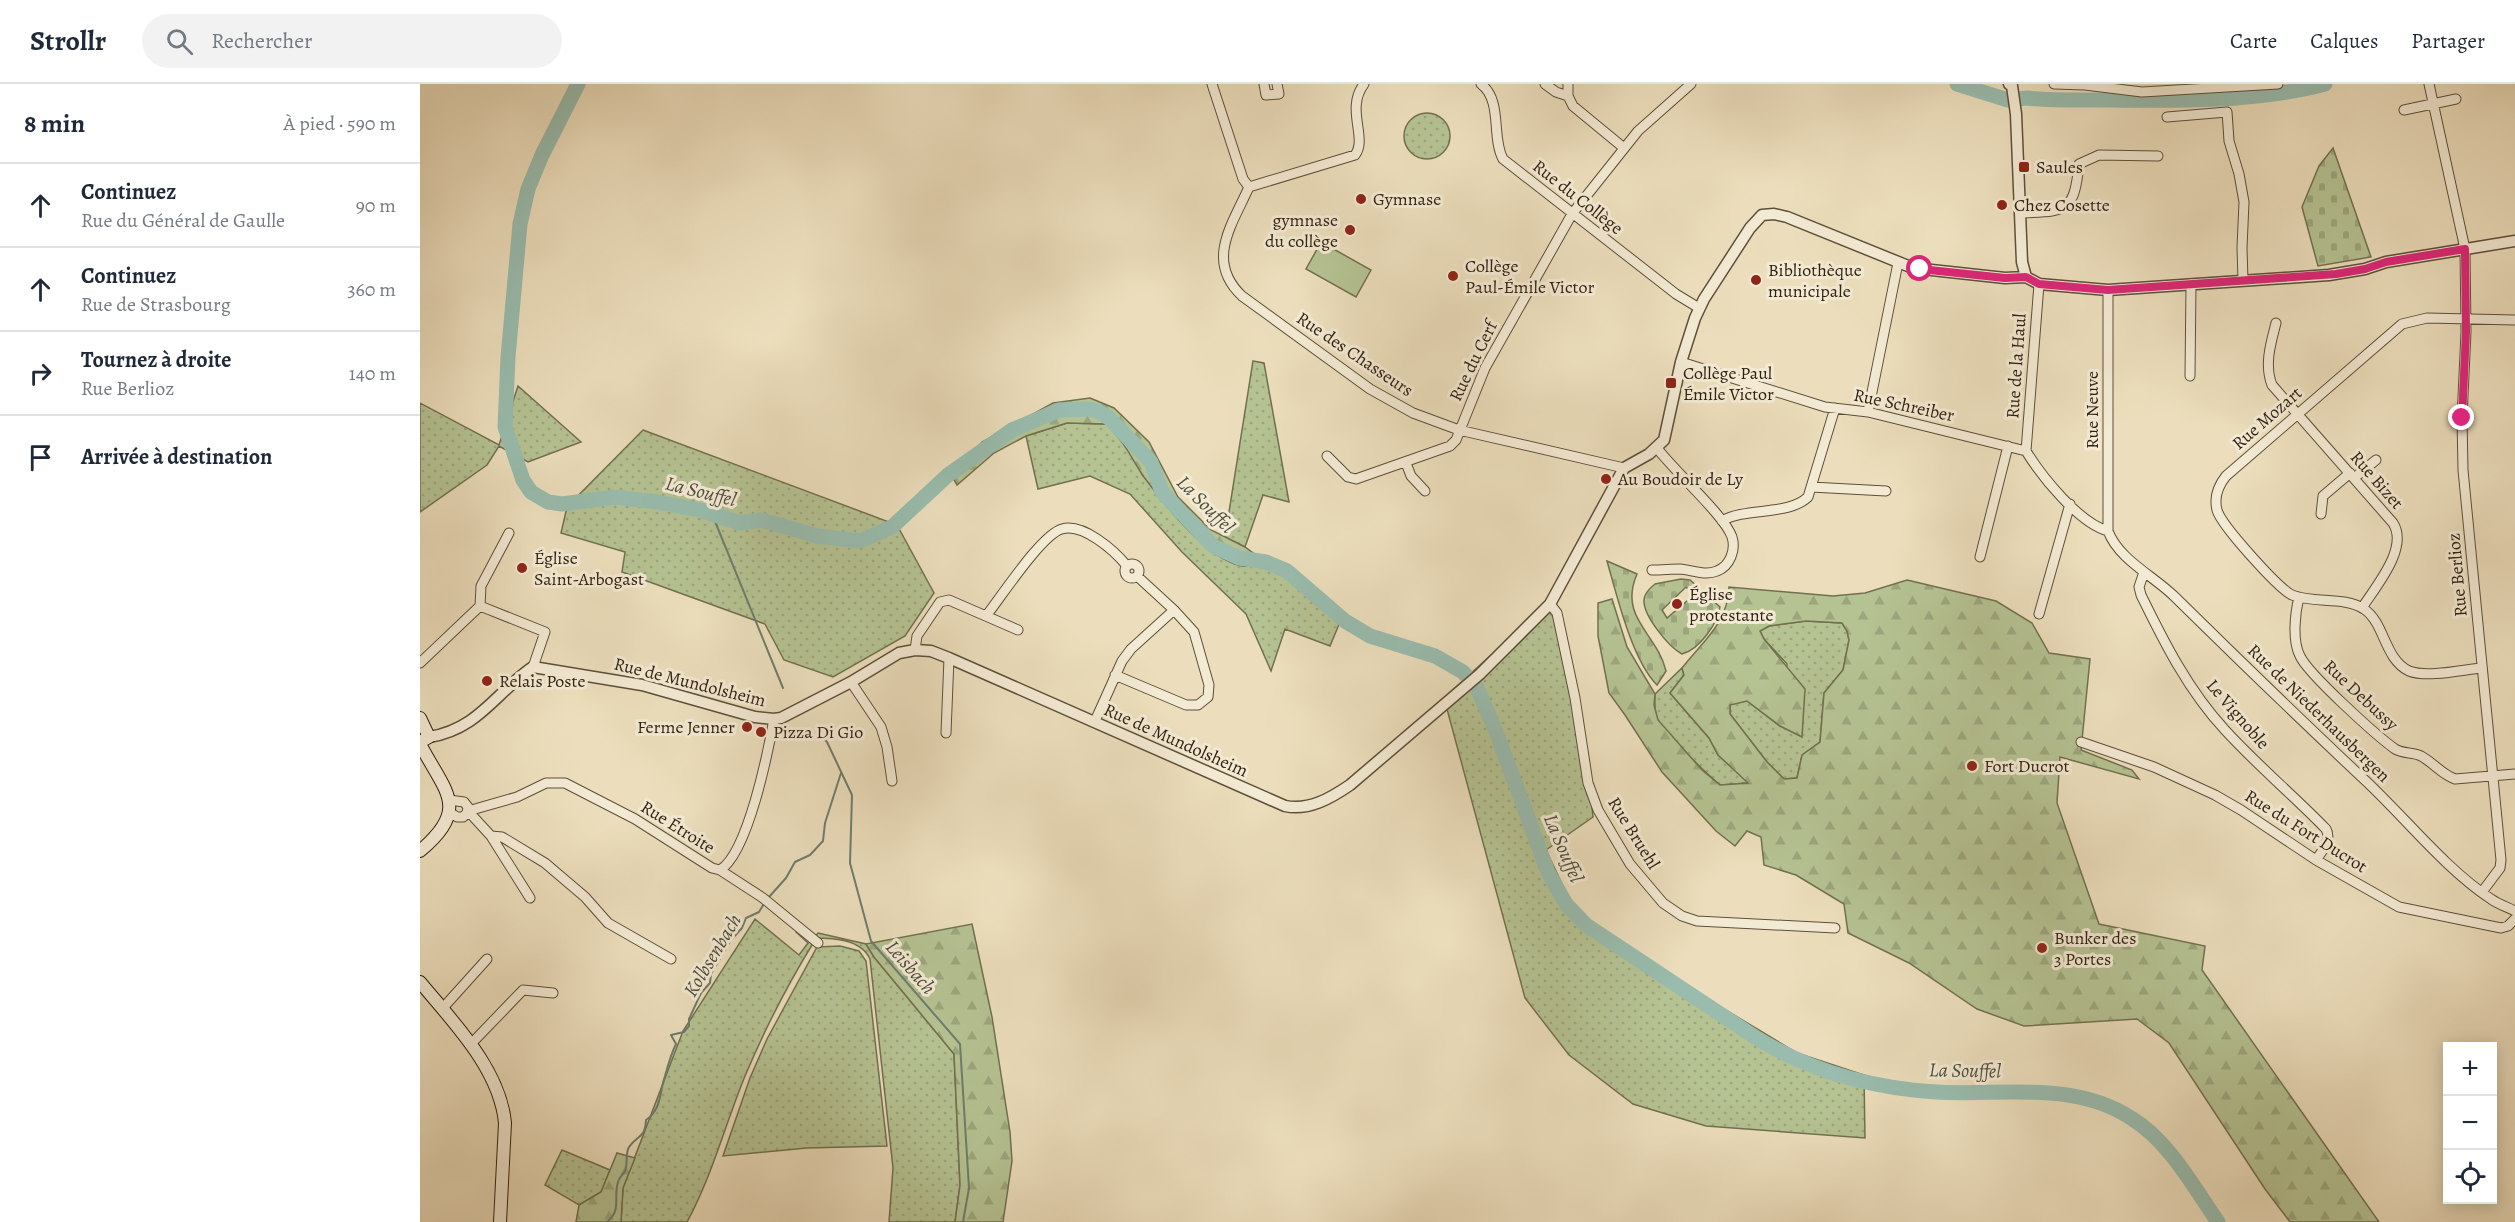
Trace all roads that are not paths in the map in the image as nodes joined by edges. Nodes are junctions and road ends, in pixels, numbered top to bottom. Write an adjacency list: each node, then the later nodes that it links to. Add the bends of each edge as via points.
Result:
1 (1212, 84): 21 (street)
2 (1264, 84): 3 (street, via 1266,95 1279,94)
3 (1278, 84)
4 (1364, 84): 21 (street, via 1355,105 1358,152 1349,159)
5 (1481, 84): 23 (street, Rue du Collège, via 1493,100 1498,150 1503,159)
6 (1545, 84): 14 (street)
7 (1568, 84): 14 (street)
8 (1690, 84): 19 (street, Rue du Cerf)
9 (2054, 84): 12 (street, via 2142,92)
10 (2278, 84): 12 (street)
11 (2429, 84): 16 (street, Rue Berlioz)
12 (2224, 86)
13 (2013, 87): 22 (street)
14 (1568, 96): 19 (street, via 1573,106)
15 (2456, 99): 16 (street)
16 (2433, 104): 17 (street); 25 (street, Rue Berlioz)
17 (2404, 110)
18 (2167, 117): 28 (street, via 2227,112 2229,141 2244,201)
19 (1624, 147): 23 (street, Rue du Cerf)
20 (2158, 156): 22 (street, via 2099,155 2079,164 2077,188 2065,208)
21 (1249, 187): 41 (street, Rue des Chasseurs, via 1225,245 1225,273 1231,286 1370,389 1413,413)
22 (2020, 213): 27 (street)
23 (1572, 214): 32 (street, Rue du Collège); 41 (street, Rue du Cerf, via 1485,368)
24 (2515, 242): 25 (street)
25 (2465, 249): 28 (street, via 2336,274); 33 (street, Rue Berlioz)
26 (1898, 262): 27 (street, via 1927,270); 32 (street, via 1787,217 1762,215); 39 (street)
27 (2026, 277): 29 (street)
28 (2243, 280): 30 (street)
29 (2039, 284): 31 (street); 44 (street, Rue de la Haul)
30 (2191, 284): 31 (street); 37 (street)
31 (2108, 290): 55 (street, Rue Neuve)
32 (1699, 308): 36 (street)
33 (2466, 319): 34 (street, Rue Mozart); 40 (street, Rue Mozart, via 2417,319 2402,324); 75 (street, Rue Berlioz, via 2463,470)
34 (2515, 320)
35 (2276, 323): 40 (street, Rue Bizet, via 2270,350 2270,380)
36 (1681, 362): 38 (street, Rue Schreiber, via 1791,398); 43 (street, via 1668,427)
37 (2190, 376)
38 (1835, 408): 39 (street, Rue Schreiber); 50 (street)
39 (1868, 412): 42 (street, Rue Schreiber)
40 (2297, 414): 49 (street, Rue Bizet); 63 (street, Rue Mozart, via 2226,476 2218,489 2216,506 2223,523 2276,583)
41 (1459, 430): 47 (street, via 1450,446); 48 (street, Rue des Chasseurs)
42 (2008, 446): 44 (street, Rue Schreiber); 60 (street)
43 (1657, 448): 48 (street); 56 (street)
44 (2026, 451): 53 (street, via 2039,472)
45 (1327, 456): 47 (street, via 1348,477 1356,479)
46 (2376, 460): 49 (street)
47 (1406, 463): 51 (street, via 1411,476)
48 (1624, 468): 64 (street, Rue de Mundolsheim)
49 (2352, 476): 54 (street, via 2323,496); 66 (street, Rue Bizet, via 2393,523 2399,537 2394,556)
50 (1811, 487): 52 (street); 56 (street, via 1803,502 1733,515)
51 (1425, 491)
52 (1886, 491)
53 (2070, 504): 57 (street); 68 (street)
54 (2321, 514)
55 (2108, 516): 57 (street); 58 (street, Rue Neuve)
56 (1722, 521): 61 (street, via 1732,537 1733,554 1718,571 1707,574)
57 (2092, 523): 58 (street)
58 (2108, 531): 62 (street, Rue de Niederhausbergen, via 2112,542)
59 (509, 533): 65 (street, via 482,586)
60 (1980, 557)
61 (1652, 570)
62 (2144, 572): 92 (street, Le Vignoble, via 2140,595 2193,689 2223,729 2326,829 2327,842); 94 (street, Rue de Niederhausbergen, via 2169,591)
63 (2299, 597): 66 (street); 85 (street, Rue Debussy, via 2296,608 2300,658 2346,705 2395,748 2419,755 2446,776)
64 (1550, 604): 80 (street, Rue de Mundolsheim, via 1466,687 1350,785 1317,804 1285,806); 98 (street, Rue Bruehl, via 1558,619 1588,783 1598,810 1630,864 1663,903 1697,921)
65 (480, 606): 73 (street); 74 (street, via 544,632)
66 (2362, 608): 75 (street, via 2396,661 2408,670 2428,673)
67 (1174, 610): 69 (street, via 1137,576 1126,576 1127,566 1089,533 1075,527 1047,537); 76 (street, via 1131,649); 76 (street, via 1194,632 1209,685 1208,697 1198,705 1186,705)
68 (2039, 614)
69 (986, 616): 70 (street); 71 (street, via 949,600 940,602 917,636)
70 (1018, 630)
71 (915, 650): 72 (street, Rue de Mundolsheim); 77 (street, Rue de Mundolsheim, via 899,653)
72 (949, 658): 80 (street, Rue de Mundolsheim); 81 (street)
73 (420, 663)
74 (533, 667): 79 (street, Rue de Mundolsheim, via 642,686); 82 (street, via 487,710)
75 (2481, 668): 85 (street, Rue Berlioz)
76 (1115, 675): 80 (street)
77 (851, 682): 79 (street, Rue de Mundolsheim); 86 (street, via 881,727)
78 (420, 718): 82 (main road)
79 (774, 719): 93 (street, Rue Étroite, via 765,770 740,841 728,865)
80 (1095, 721)
81 (946, 733)
82 (423, 741): 87 (main road)
83 (2081, 742): 92 (street, Rue du Fort Ducrot, via 2194,784)
84 (2515, 774): 85 (street, Rue Debussy)
85 (2491, 777): 94 (street, Rue Berlioz, via 2500,864)
86 (892, 781)
87 (449, 800): 88 (street, via 464,802); 89 (main road)
88 (468, 811): 89 (street, Rue Étroite, via 460,817); 90 (street); 93 (street, Rue Étroite, via 546,783 565,783)
89 (451, 813): 91 (main road, via 447,823)
90 (491, 836): 95 (street); 101 (street, via 502,837 544,863 585,897 608,923)
91 (420, 851)
92 (2316, 860): 97 (street, Rue du Fort Ducrot, via 2399,907 2501,928)
93 (720, 870): 99 (street, via 766,900)
94 (2482, 892): 96 (street, Rue de Niederhausbergen)
95 (530, 898)
96 (2515, 911)
97 (2515, 919)
98 (1835, 928)
99 (818, 943)
100 (487, 959): 104 (street)
101 (671, 959)
102 (420, 982): 104 (main road)
103 (553, 993): 105 (street, via 523,990)
104 (442, 1009): 105 (main road)
105 (470, 1045): 106 (main road, via 504,1107)
106 (500, 1222)

